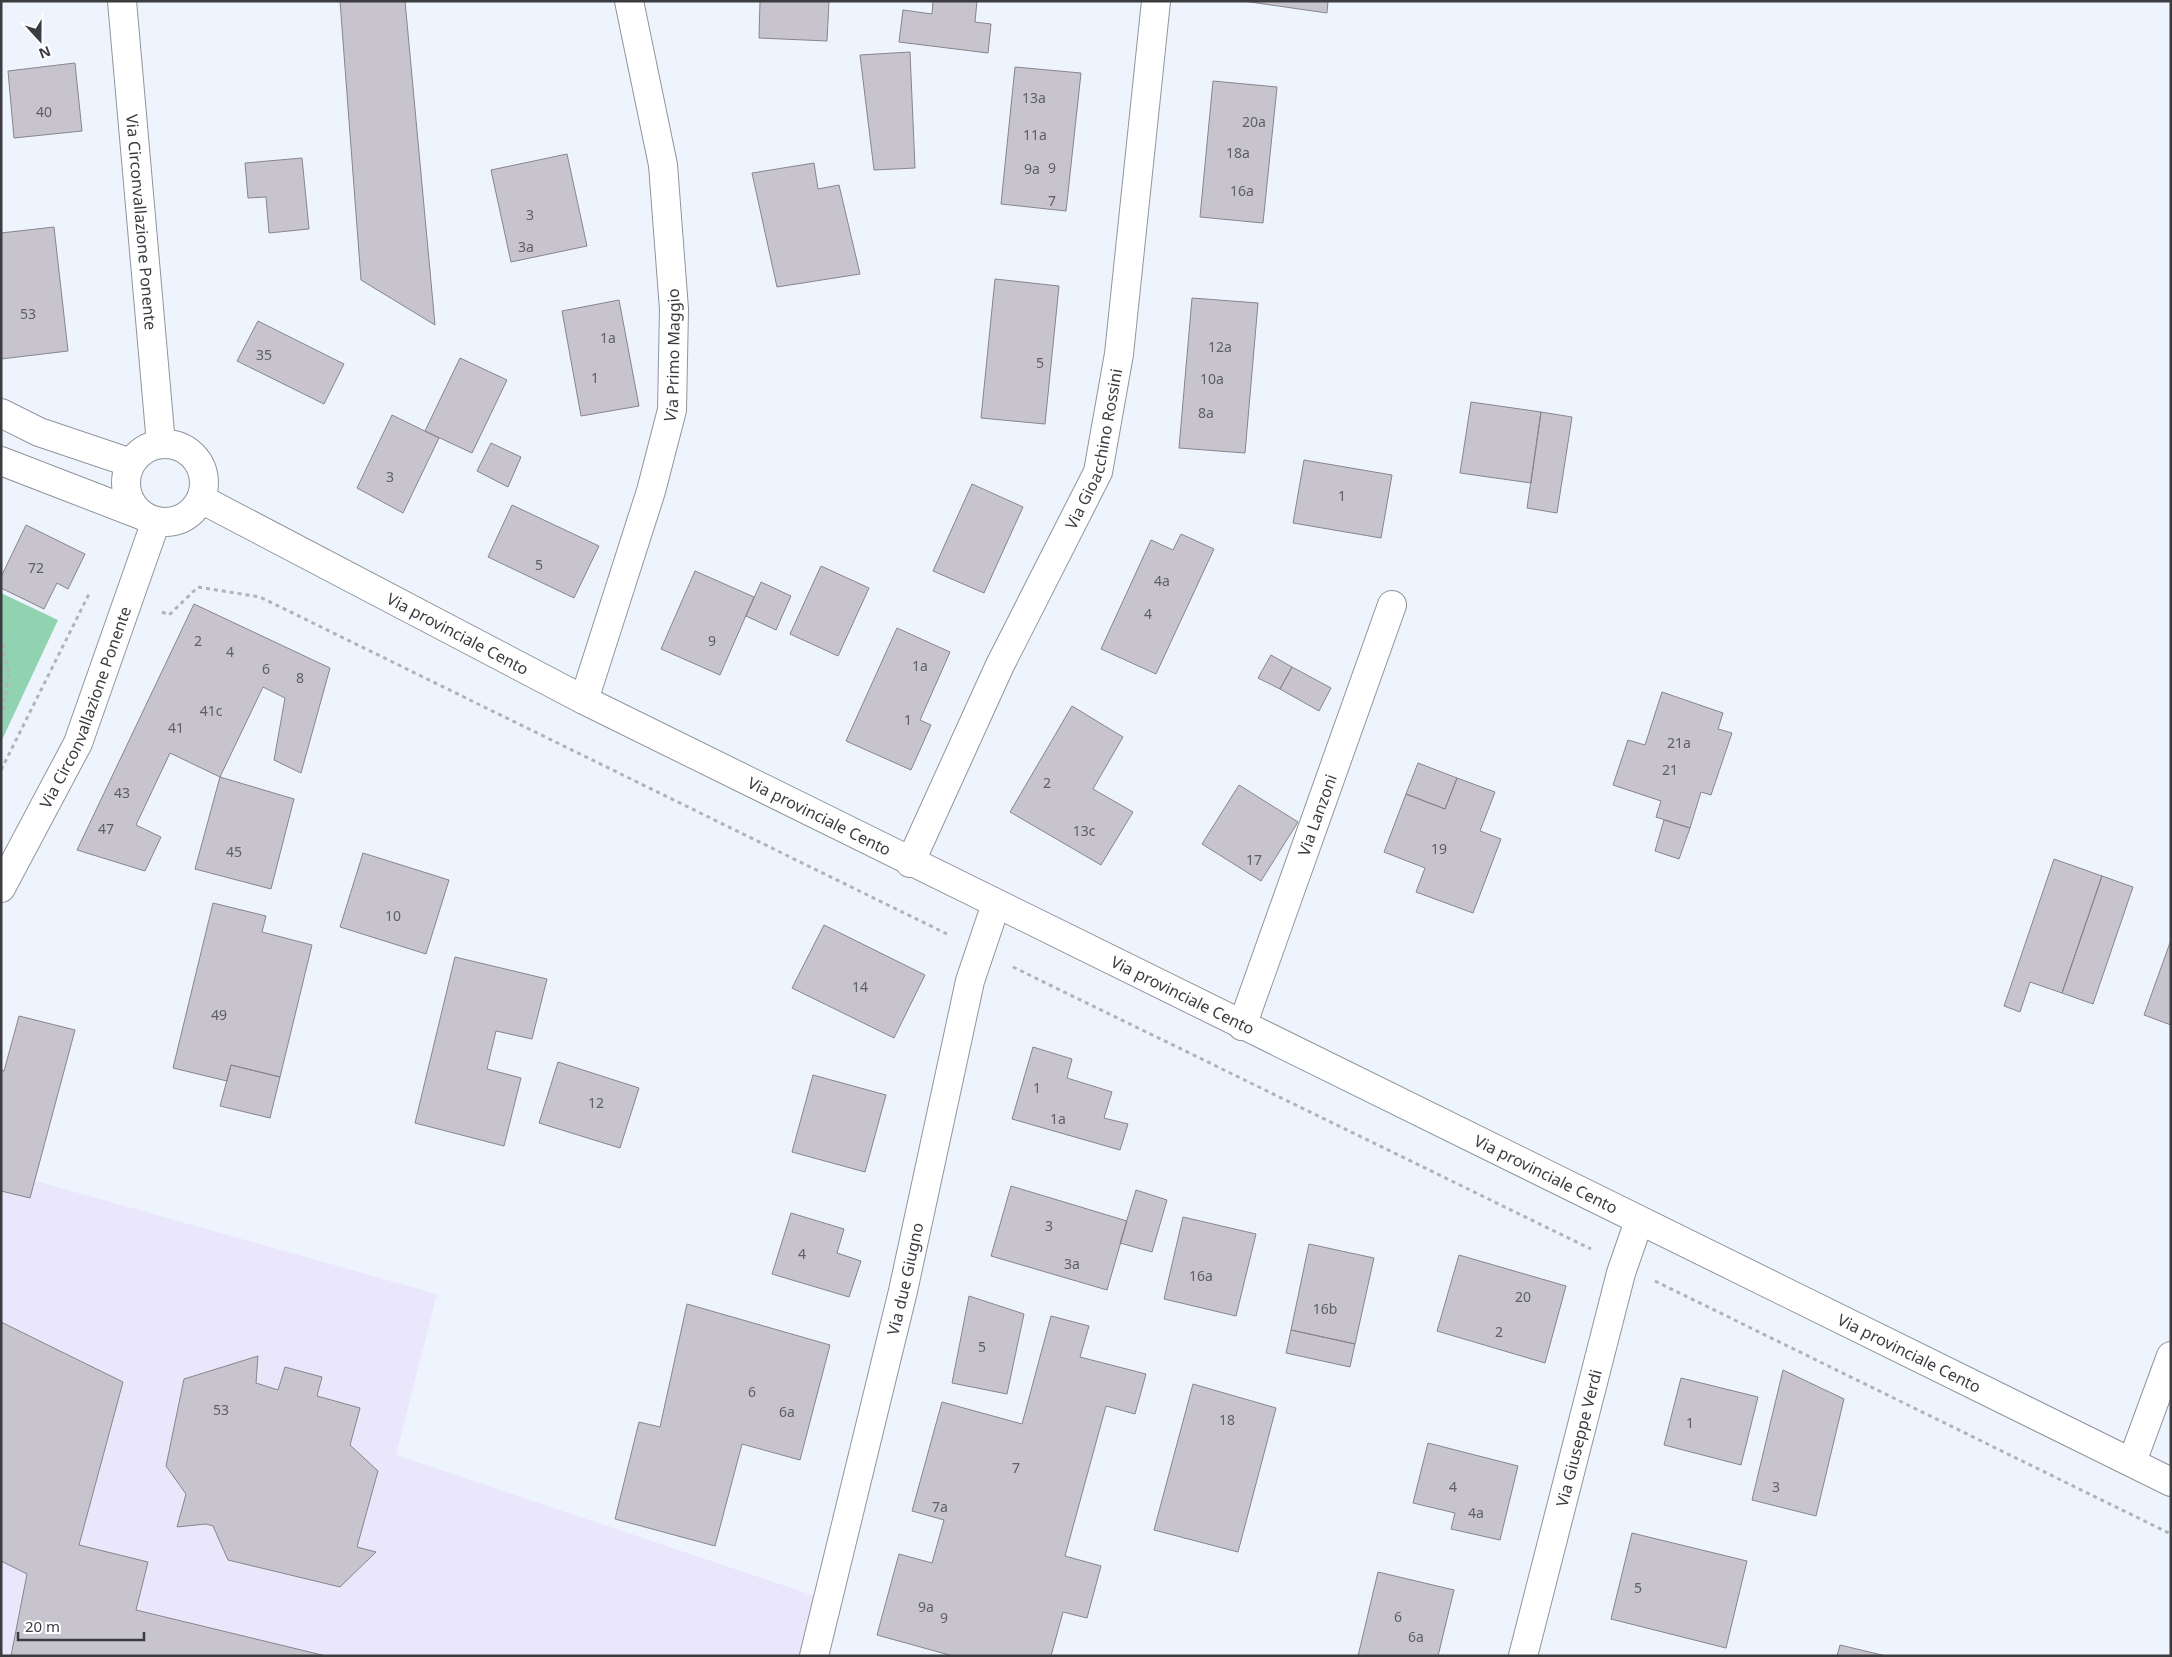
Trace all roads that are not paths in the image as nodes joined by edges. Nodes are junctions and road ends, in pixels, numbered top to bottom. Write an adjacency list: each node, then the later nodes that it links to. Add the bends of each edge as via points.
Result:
1 (122, 1): 5 (street, Via Circonvallazione Ponente)
2 (629, 1): 11 (street, Via Primo Maggio, via 663,165 674,309 672,410 651,492)
3 (1156, 1): 12 (street, Via Gioacchino Rossini, via 1119,354 1098,472 1000,665)
4 (1, 413): 7 (street, via 39,432)
5 (161, 444): 7 (street, via 144,450); 8 (street, via 184,448 200,465 204,488)
6 (1, 461): 9 (street)
7 (131, 464): 9 (street, via 126,473 127,493 138,511)
8 (201, 499): 9 (street, via 182,518); 11 (street, Via provinciale Cento)
9 (151, 519): 13 (street, Via Circonvallazione Ponente, via 130,599 78,743)
10 (1392, 605): 15 (street, Via Lanzoni)
11 (584, 700): 12 (street, Via provinciale Cento)
12 (910, 863): 14 (street, Via provinciale Cento)
13 (1, 888)
14 (996, 904): 15 (street, Via provinciale Cento); 20 (street, Via due Giugno, via 970,981 903,1292)
15 (1242, 1026): 16 (street, Via provinciale Cento)
16 (1639, 1221): 18 (street, Via provinciale Cento); 21 (street, Via Giuseppe Verdi, via 1624,1265)
17 (2171, 1356): 18 (street)
18 (2132, 1462): 19 (street, Via provinciale Cento)
19 (2171, 1482)
20 (814, 1656)
21 (1523, 1656)

